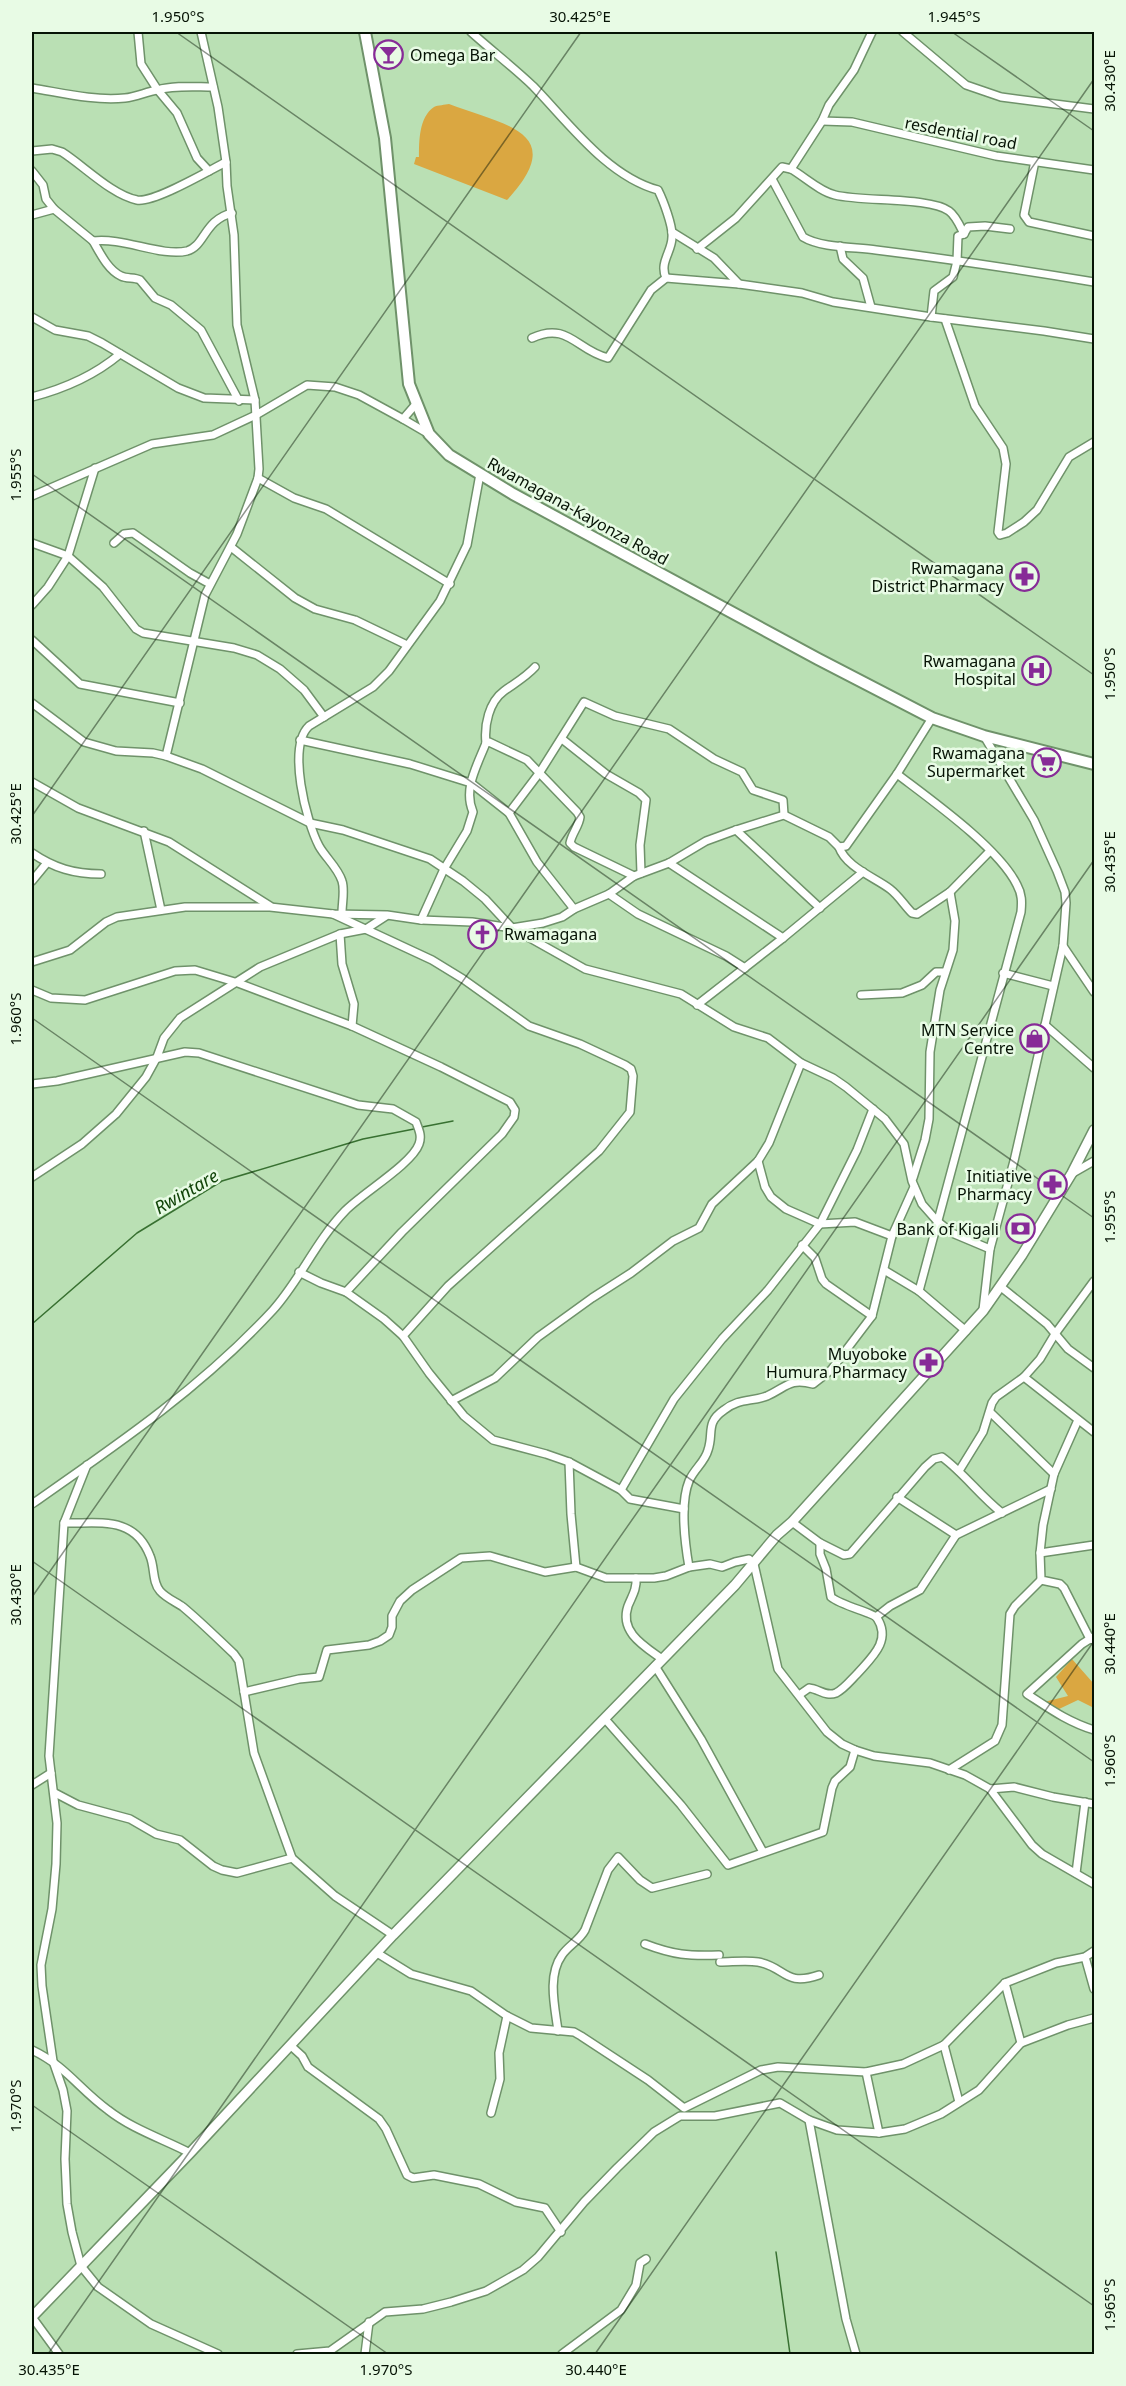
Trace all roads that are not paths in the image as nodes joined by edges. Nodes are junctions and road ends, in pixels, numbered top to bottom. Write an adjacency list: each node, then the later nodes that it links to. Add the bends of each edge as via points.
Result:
1 (138, 32): 9 (street, via 141,64)
2 (201, 32): 7 (street)
3 (365, 32): 44 (highway, Rwamagana-Kayonza Road, via 385,138 409,384)
4 (471, 32): 24 (street, via 532,85 621,173 658,190)
5 (872, 32): 11 (street)
6 (903, 32): 10 (street, via 966,85 1007,98)
7 (213, 87): 9 (street); 14 (street)
8 (32, 88): 9 (street, via 92,99 133,97)
9 (157, 89): 18 (street, via 177,113 196,158)
10 (1095, 109)
11 (822, 121): 13 (street, resdential road, via 852,123); 15 (street)
12 (32, 151): 18 (street, via 62,152 117,191 137,200 156,197)
13 (1035, 161): 16 (street, resdential road); 26 (street, via 1024,215 1029,222)
14 (226, 162): 18 (street); 21 (street)
15 (791, 169): 19 (street, via 782,167); 25 (street, via 831,194 940,206 951,212)
16 (1095, 170)
17 (32, 171): 20 (street)
18 (209, 171)
19 (772, 179): 28 (street, via 803,237); 29 (street, via 736,218)
20 (54, 209): 22 (street); 27 (street)
21 (232, 213): 27 (street, via 217,218 197,245 182,252 108,239); 43 (street, via 237,325)
22 (32, 215)
23 (1010, 229): 25 (street, via 974,226)
24 (672, 232): 29 (street); 31 (street, via 663,270)
25 (964, 234): 30 (street, via 958,236)
26 (1095, 236)
27 (93, 241): 42 (street, via 118,273 140,280 155,298 171,305 201,330)
28 (840, 246): 30 (street); 34 (street, via 843,259 863,278)
29 (697, 249): 33 (street, via 714,258)
30 (957, 261): 32 (street); 36 (street, via 951,279 932,295)
31 (666, 278): 33 (street); 38 (street, via 651,290 608,358 560,333)
32 (1095, 282)
33 (739, 284): 34 (street)
34 (870, 308): 36 (street)
35 (32, 317): 40 (street, via 55,330 88,336)
36 (931, 317): 37 (street)
37 (945, 319): 39 (street); 48 (street, via 975,406 1003,448 1006,464 1000,535 1037,510 1069,457)
38 (532, 338)
39 (1095, 339)
40 (120, 354): 41 (street, via 75,381); 42 (street, via 204,398)
41 (32, 397)
42 (239, 400): 43 (street)
43 (255, 400): 45 (street)
44 (416, 404): 46 (street); 47 (highway, Rwamagana-Kayonza Road)
45 (256, 415): 46 (street, via 307,385 318,385 359,395); 49 (street, via 213,435 152,444); 51 (street)
46 (403, 419): 47 (street)
47 (429, 434): 50 (highway, Rwamagana-Kayonza Road, via 449,455)
48 (1095, 442)
49 (94, 468): 52 (street); 56 (street)
50 (480, 474): 58 (street, via 471,533); 67 (highway, Rwamagana-Kayonza Road)
51 (258, 478): 55 (street); 58 (street, via 294,498 326,509)
52 (32, 496)
53 (32, 543): 56 (street)
54 (114, 543): 57 (street, via 124,534 133,533)
55 (231, 547): 57 (street); 62 (street, via 295,598)
56 (68, 556): 59 (street); 61 (street, via 103,587 136,629)
57 (210, 584): 61 (street)
58 (450, 584): 62 (street)
59 (32, 605)
60 (32, 640): 65 (street, via 80,684)
61 (195, 641): 65 (street); 66 (street, via 257,655 304,690)
62 (407, 645): 66 (street, via 373,687)
63 (535, 667): 71 (street, via 497,699 485,723)
64 (32, 703): 72 (street, via 84,742 116,751)
65 (180, 704): 72 (street)
66 (324, 717): 70 (street, via 309,726)
67 (932, 718): 68 (highway, Rwamagana-Kayonza Road); 75 (street)
68 (984, 736): 73 (highway, Rwamagana-Kayonza Road); 107 (street, via 1034,820 1058,871 1066,903)
69 (562, 739): 74 (street); 79 (street, via 584,702 615,716 664,727 742,772 753,790 783,800); 91 (street, via 646,800)
70 (300, 740): 77 (street, via 410,764); 80 (street, via 299,770)
71 (486, 743): 74 (street, via 493,742 517,753); 77 (street)
72 (166, 756): 80 (street, via 202,769)
73 (1095, 764)
74 (540, 772): 78 (street); 91 (street, via 580,817 570,843)
75 (897, 774): 83 (street, via 846,846); 84 (street)
76 (32, 782): 82 (street, via 78,808)
77 (471, 783): 78 (street); 88 (street, via 468,801 473,812 467,831)
78 (509, 813): 96 (street, via 537,862)
79 (784, 815): 81 (street); 83 (street, via 829,837)
80 (310, 823): 88 (street, via 408,851); 99 (street, via 319,845 342,879)
81 (735, 830): 86 (street); 97 (street)
82 (144, 831): 95 (street, via 184,850); 98 (street)
83 (839, 847): 89 (street)
84 (990, 851): 93 (street); 111 (street, via 1009,872 1022,899)
85 (32, 853): 87 (street)
86 (669, 862): 91 (street); 106 (street)
87 (46, 864): 90 (street); 92 (street)
88 (444, 869): 102 (street); 104 (street, via 485,899)
89 (863, 872): 93 (street, via 890,889 912,913 917,914); 97 (street)
90 (101, 874)
91 (637, 875): 94 (street)
92 (32, 881)
93 (950, 892): 110 (street, via 953,950)
94 (609, 894): 96 (street); 109 (street, via 638,914)
95 (270, 907): 98 (street); 100 (street)
96 (574, 909): 104 (street, via 553,920)
97 (820, 909): 106 (street)
98 (161, 910): 108 (street, via 117,917 70,950)
99 (342, 913): 100 (street); 101 (street)
100 (333, 914): 103 (street)
101 (387, 915): 102 (street); 103 (street)
102 (421, 920): 104 (street)
103 (366, 928): 105 (street); 146 (street, via 439,965 529,1026 625,1065 633,1076 630,1112 599,1151 448,1286)
104 (512, 928): 117 (street, via 585,969 681,994)
105 (340, 934): 112 (street, via 260,967); 119 (street, via 342,964 354,1004)
106 (783, 938): 109 (street)
107 (1063, 946): 113 (street); 115 (street)
108 (32, 959)
109 (745, 968): 117 (street)
110 (945, 972): 116 (street, via 936,972 921,985 902,993); 130 (street, via 930,1052 925,1140)
111 (1003, 973): 113 (street); 131 (street)
112 (238, 983): 114 (street, via 184,969 85,1000 51,998); 119 (street); 120 (street, via 180,1018 164,1038)
113 (1053, 986): 118 (street)
114 (32, 990)
115 (1095, 992)
116 (861, 995)
117 (697, 1005): 121 (street, via 734,1027 768,1038)
118 (1045, 1025): 122 (street); 135 (street)
119 (352, 1026): 141 (street, via 503,1097 515,1110 502,1134)
120 (157, 1057): 123 (street); 129 (street, via 116,1114 82,1144); 137 (street, via 199,1053 358,1105 393,1109 416,1122 419,1146 346,1209)
121 (801, 1063): 124 (street, via 833,1078); 126 (street, via 776,1130)
122 (1095, 1068)
123 (32, 1084)
124 (873, 1109): 130 (street, via 904,1144); 132 (street)
125 (1095, 1130): 128 (main road)
126 (758, 1161): 132 (street, via 771,1197 786,1209); 150 (street, via 712,1204 699,1227 673,1240 538,1337 495,1378)
127 (1095, 1161): 128 (street)
128 (1072, 1173): 139 (main road)
129 (32, 1177)
130 (913, 1184): 131 (street, via 922,1204); 133 (street)
131 (937, 1221): 135 (street, via 952,1233); 140 (street)
132 (820, 1224): 133 (street, via 855,1222); 134 (street)
133 (892, 1236): 136 (street)
134 (802, 1245): 143 (street, via 815,1258 826,1284); 159 (street, via 674,1399)
135 (990, 1249): 142 (street)
136 (884, 1270): 140 (street); 143 (street)
137 (299, 1272): 141 (street); 155 (street, via 274,1309 231,1354 165,1410)
138 (1095, 1281): 145 (street)
139 (1001, 1287): 142 (main road); 145 (street)
140 (919, 1291): 144 (street)
141 (346, 1292): 146 (street)
142 (983, 1311): 144 (main road)
143 (872, 1316): 162 (street, via 817,1383 799,1380 722,1411 710,1425 708,1452 689,1482)
144 (966, 1332): 149 (main road)
145 (1055, 1334): 147 (street, via 1068,1349); 148 (street)
146 (403, 1336): 150 (street)
147 (1095, 1368)
148 (1024, 1377): 151 (street, via 996,1397); 152 (street)
149 (909, 1392): 164 (main road); 168 (street)
150 (451, 1401): 154 (street, via 493,1440)
151 (990, 1412): 156 (street); 157 (street)
152 (1078, 1420): 153 (street); 157 (street)
153 (1095, 1432)
154 (569, 1462): 159 (street); 172 (street)
155 (87, 1465): 161 (street); 165 (street)
156 (959, 1471): 160 (street, via 942,1457 934,1459); 163 (street)
157 (1053, 1474): 158 (street)
158 (1051, 1489): 163 (street); 170 (street)
159 (621, 1490): 162 (street, via 630,1498)
160 (897, 1497): 166 (street); 167 (street, via 850,1554 844,1555)
161 (32, 1504)
162 (684, 1509): 173 (street)
163 (1002, 1513): 166 (street)
164 (792, 1522): 167 (street); 168 (main road)
165 (64, 1523): 180 (street, via 115,1523 129,1529 150,1556 160,1591 194,1617 239,1661); 186 (street, via 51,1713)
166 (956, 1535): 176 (street, via 920,1590)
167 (820, 1543): 176 (street, via 831,1598)
168 (770, 1544): 171 (main road); 177 (street)
169 (1095, 1545): 170 (street)
170 (1040, 1553): 175 (street)
171 (754, 1564): 173 (street, via 749,1559 722,1567); 177 (main road); 181 (street, via 778,1669)
172 (576, 1567): 174 (street, via 606,1578); 180 (street, via 545,1572 490,1556 461,1558 400,1601 389,1635 380,1641 327,1650 319,1677)
173 (689, 1567): 174 (street, via 666,1576)
174 (636, 1578): 179 (street, via 627,1614 628,1628)
175 (1041, 1580): 178 (street, via 1064,1588); 185 (street, via 1010,1614 999,1735)
176 (876, 1617): 181 (street, via 882,1633 878,1652 845,1686 827,1695 809,1688)
177 (697, 1624): 179 (main road)
178 (1093, 1638): 183 (street, via 1027,1694 1067,1720)
179 (659, 1663): 182 (main road); 192 (street)
180 (244, 1692): 193 (street, via 254,1753)
181 (799, 1695): 184 (street, via 827,1732)
182 (604, 1719): 192 (street, via 681,1805 728,1865); 197 (main road)
183 (1095, 1730)
184 (855, 1750): 185 (street); 192 (street, via 850,1767 832,1788 823,1832)
185 (949, 1770): 188 (street)
186 (51, 1773): 187 (street); 189 (street)
187 (32, 1785)
188 (990, 1789): 190 (street, via 1014,1787); 194 (street, via 1032,1845)
189 (55, 1793): 193 (street, via 78,1805 130,1819 156,1834 180,1840 222,1870 237,1873); 212 (street, via 56,1864 41,1965)
190 (1085, 1802): 191 (street); 194 (street)
191 (1095, 1804)
192 (763, 1852)
193 (292, 1858): 197 (street, via 335,1896)
194 (1076, 1873): 196 (street)
195 (707, 1874): 207 (street, via 652,1888 618,1857 608,1870 585,1930 560,1958 553,1978)
196 (1095, 1884)
197 (393, 1935): 200 (main road)
198 (645, 1944): 202 (street, via 670,1954 759,1962 799,1980)
199 (1095, 1951): 201 (street)
200 (377, 1953): 205 (street, via 411,1974 471,1991); 210 (main road)
201 (1085, 1957): 203 (street, via 1056,1963); 204 (street)
202 (819, 1975)
203 (1005, 1983): 208 (street); 209 (street)
204 (1095, 1989)
205 (507, 2016): 207 (street, via 539,2030); 215 (street, via 499,2053 500,2079)
206 (1095, 2018): 208 (street)
207 (558, 2031): 213 (street, via 581,2036 684,2108 761,2070 786,2067)
208 (1021, 2043): 214 (street, via 979,2090)
209 (944, 2045): 213 (street, via 903,2064); 214 (street)
210 (291, 2046): 218 (main road); 219 (street, via 308,2067 379,2119 407,2175 441,2176 478,2184 516,2202 544,2208)
211 (32, 2050): 212 (street)
212 (53, 2061): 218 (street, via 117,2117); 221 (street, via 67,2111 67,2204)
213 (866, 2072): 217 (street)
214 (959, 2102): 217 (street, via 905,2129)
215 (491, 2113)
216 (809, 2120): 217 (street, via 837,2130); 219 (street, via 780,2103 715,2116 680,2116 624,2160); 229 (street)
217 (879, 2133)
218 (190, 2153): 221 (main road)
219 (561, 2232): 223 (street, via 523,2270 486,2290 423,2309 385,2312)
220 (646, 2259): 228 (street, via 640,2263 636,2284 621,2310)
221 (81, 2266): 222 (main road); 225 (street, via 98,2287 151,2324)
222 (32, 2317): 224 (street)
223 (369, 2322): 226 (street, via 330,2351); 227 (street)
224 (59, 2355)
225 (218, 2355)
226 (297, 2355)
227 (365, 2355)
228 (562, 2355)
229 (856, 2355)

